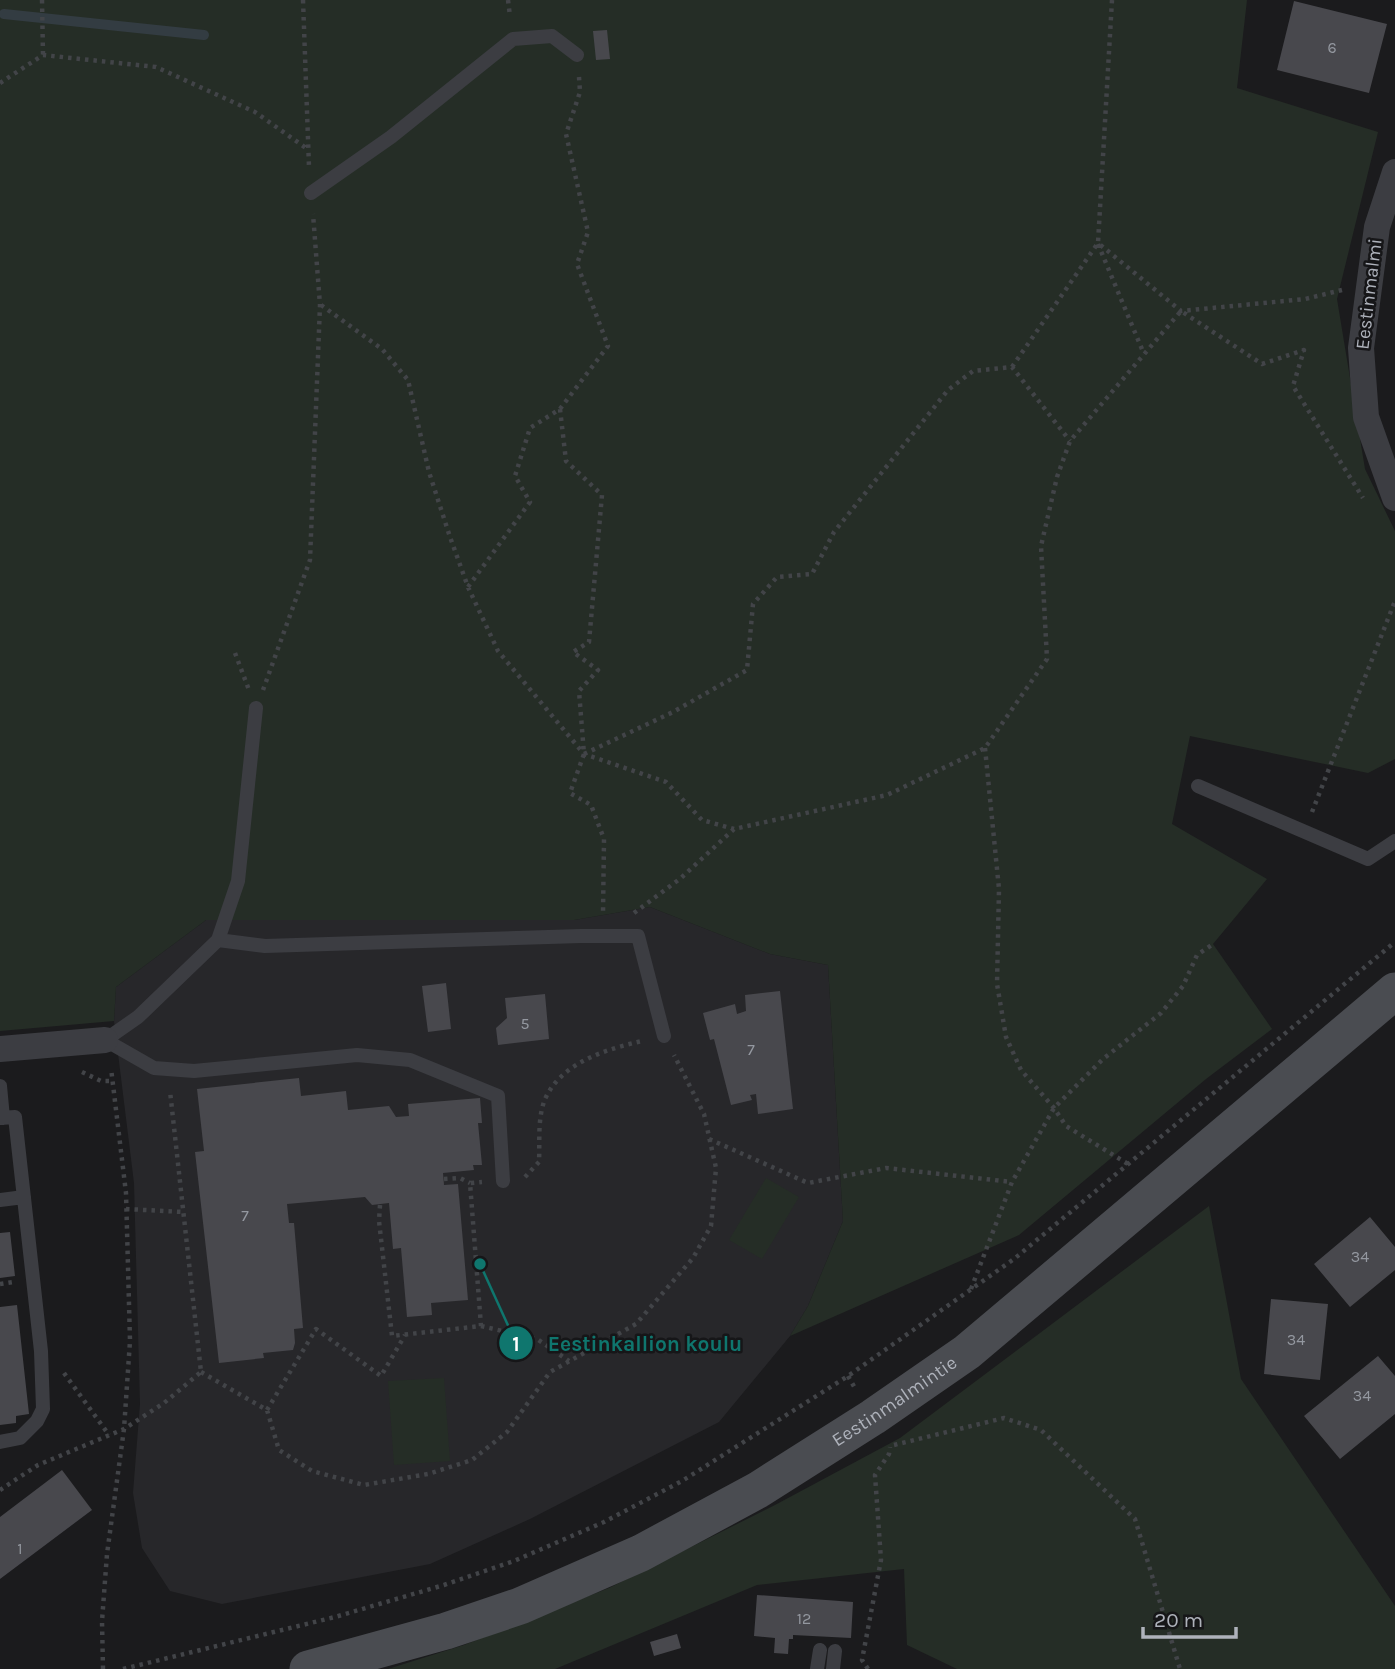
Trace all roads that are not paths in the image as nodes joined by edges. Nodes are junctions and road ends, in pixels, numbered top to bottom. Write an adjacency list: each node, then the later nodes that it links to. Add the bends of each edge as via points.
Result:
1 (577, 55): 3 (lane, via 552,36 513,40 391,137)
2 (1395, 172): 4 (street, Eestinmalmi, via 1377,227 1361,348 1366,418)
3 (311, 193)
4 (1395, 498)
5 (256, 708): 8 (lane, via 239,881)
6 (1198, 786): 7 (lane, via 1368,859)
7 (1395, 841)
8 (218, 940): 10 (lane, via 265,946 638,936); 11 (lane, via 138,1017)
9 (1395, 991): 19 (street, Eestinmalmintie, via 967,1352 758,1490 642,1553 520,1606)
10 (664, 1037)
11 (105, 1040): 12 (street); 15 (lane, via 154,1068 194,1071 357,1055 410,1060 498,1096)
12 (0, 1049)
13 (0, 1086): 14 (lane)
14 (2, 1118): 16 (lane, via 15,1117)
15 (503, 1181)
16 (24, 1197): 17 (lane); 18 (lane, via 43,1409 20,1438)
17 (0, 1200)
18 (0, 1443)
19 (309, 1669)
20 (817, 1669): 21 (lane, via 828,1651)
21 (833, 1669)

